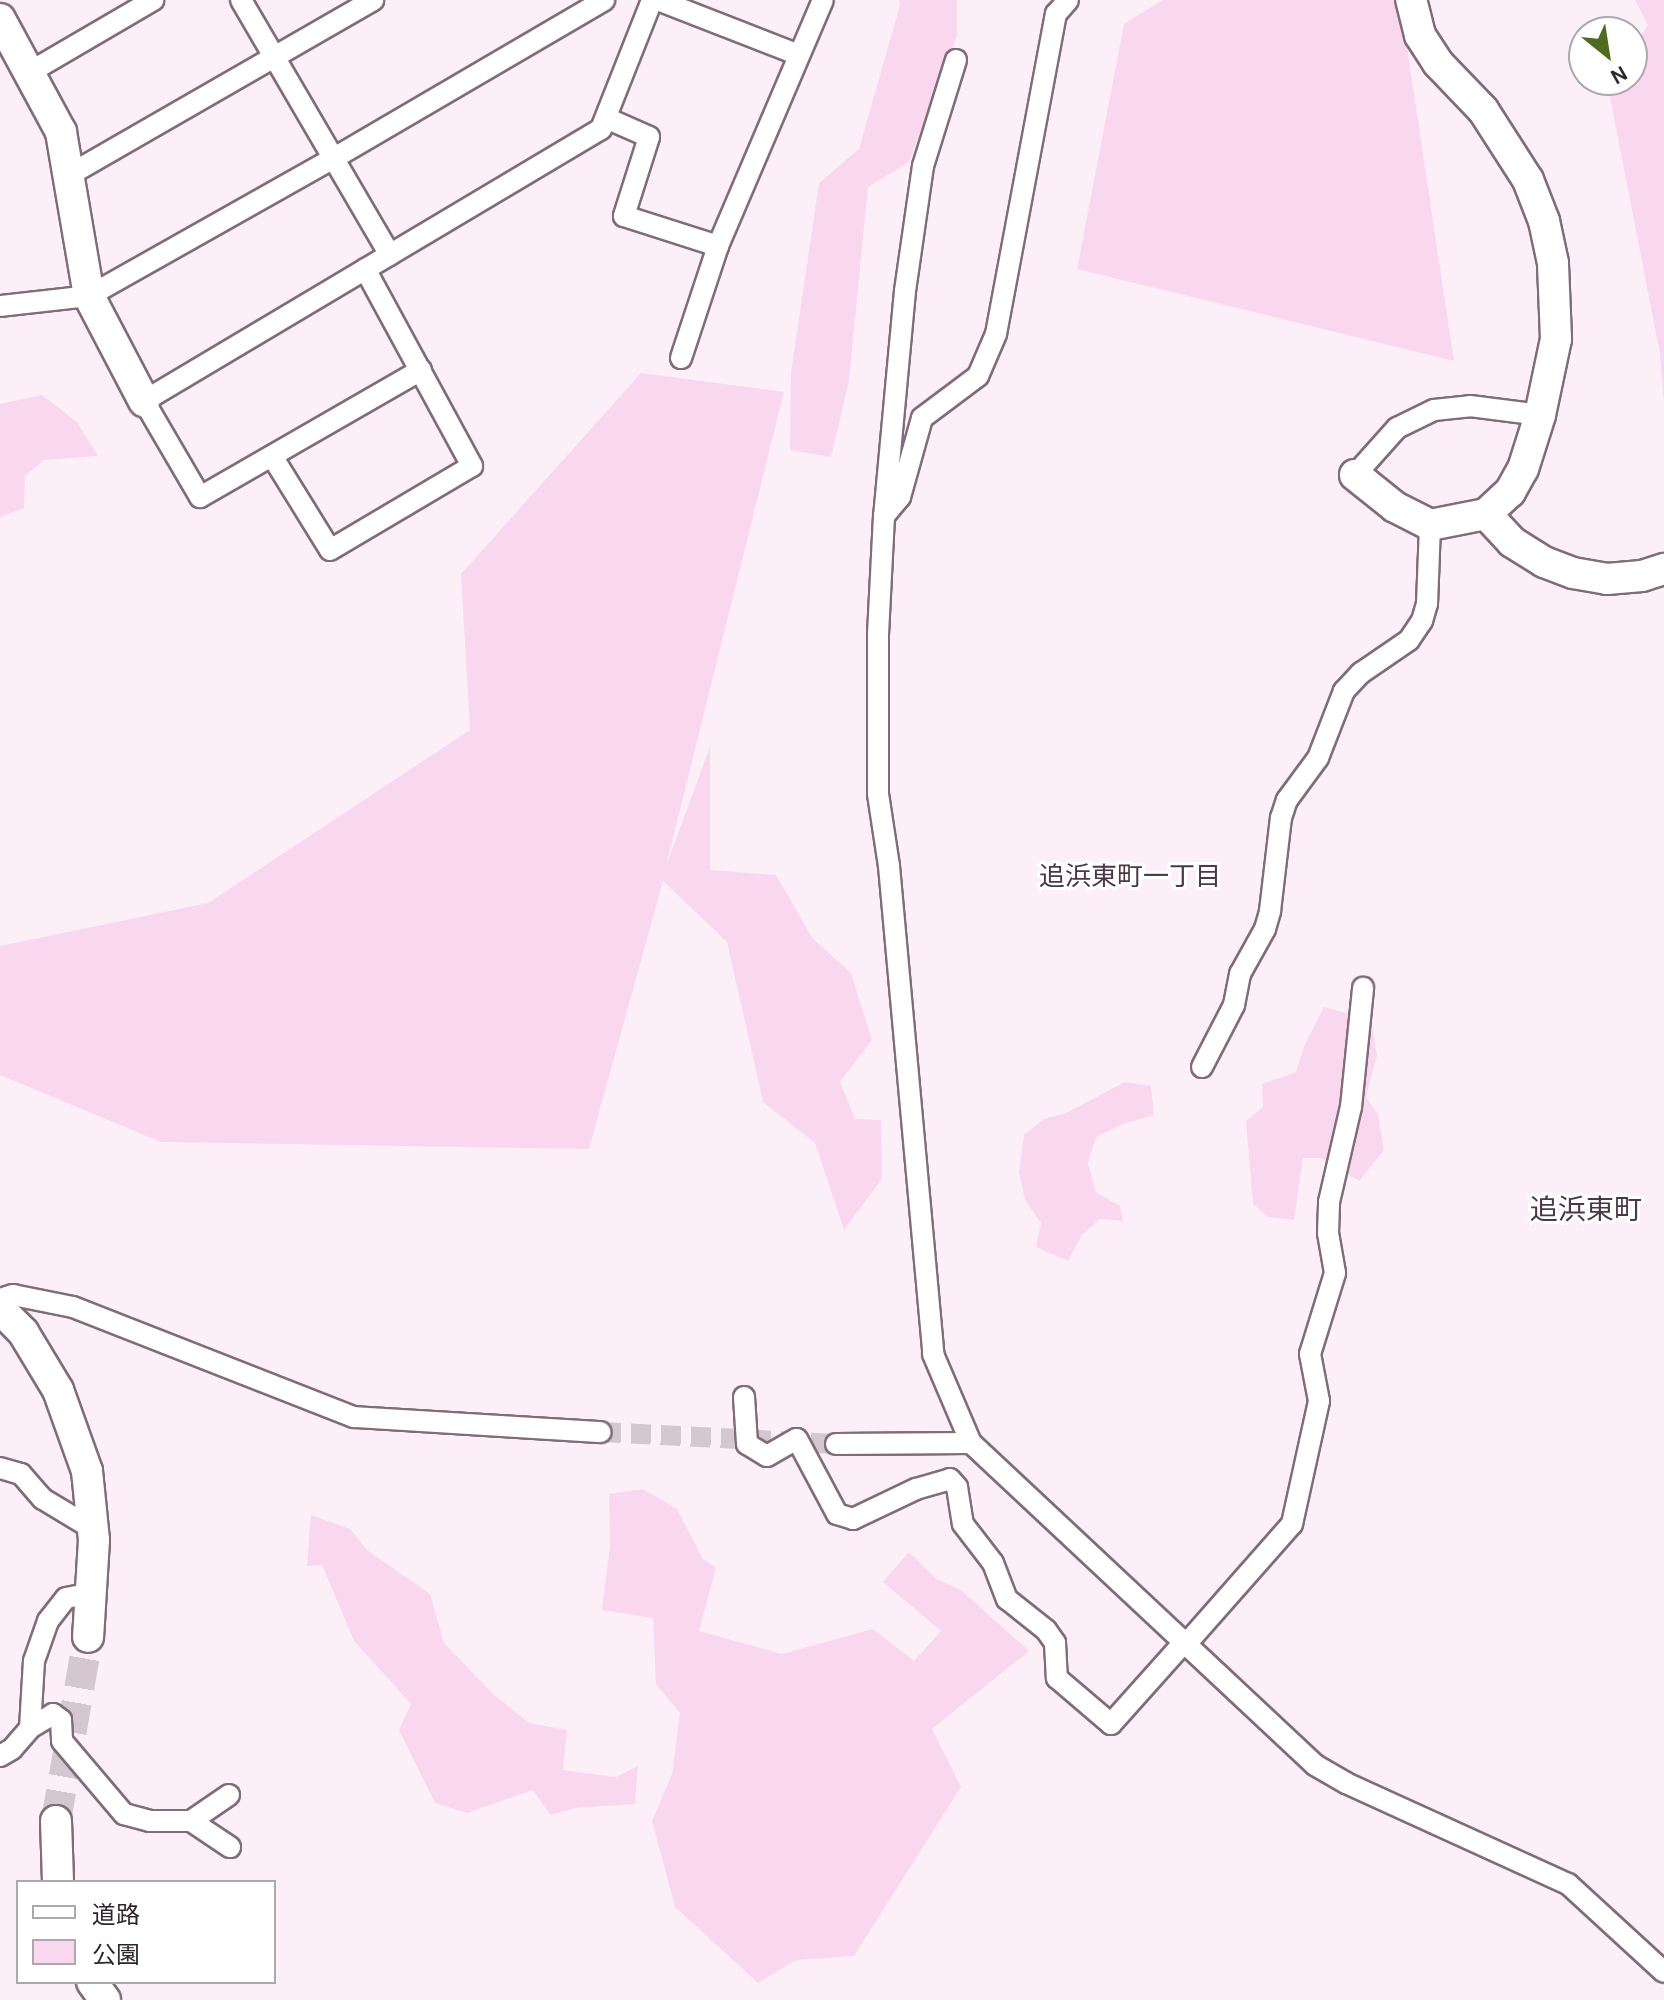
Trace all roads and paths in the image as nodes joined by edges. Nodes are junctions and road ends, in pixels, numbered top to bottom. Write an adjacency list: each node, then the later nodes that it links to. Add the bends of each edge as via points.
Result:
1 (153, 0): 14 (street)
2 (241, 0): 12 (street)
3 (373, 0): 12 (street)
4 (604, 0): 16 (street)
5 (652, 0): 15 (street)
6 (658, 0): 11 (street)
7 (823, 0): 11 (street)
8 (1068, 0): 30 (street, via 1056,14 996,334 978,376 922,418 900,497)
9 (1411, 0): 26 (street, via 1420,35 1507,142 1544,221 1557,304 1556,339)
10 (0, 19): 14 (street)
11 (799, 55): 18 (street)
12 (275, 57): 16 (street); 17 (street)
13 (956, 60): 30 (street, via 923,166 905,291)
14 (30, 72): 17 (street, via 61,132)
15 (606, 118): 18 (street, via 649,137 624,216); 19 (street, via 601,129)
16 (334, 158): 19 (street); 21 (street)
17 (69, 175): 21 (street)
18 (718, 246): 23 (street)
19 (390, 255): 20 (street)
20 (365, 269): 24 (street); 25 (street)
21 (89, 296): 22 (street); 25 (street)
22 (0, 306)
23 (681, 358)
24 (421, 370): 27 (street); 27 (street, via 472,466 330,550)
25 (144, 401): 27 (street, via 200,497)
26 (1540, 415): 28 (street, via 1470,406 1434,410 1397,428); 29 (street, via 1523,469 1510,492)
27 (272, 456)
28 (1355, 475): 31 (street, via 1395,507)
29 (1486, 514): 31 (street); 32 (street, via 1512,542 1573,573 1607,579)
30 (884, 516): 39 (street, via 878,794 933,1354)
31 (1430, 525): 34 (street, via 1422,621 1409,640 1344,691 1318,758 1287,800 1268,920)
32 (1664, 569)
33 (1363, 988): 45 (street, via 1351,1107 1329,1202 1335,1273 1310,1354 1319,1401 1292,1524)
34 (1202, 1067)
35 (0, 1299): 38 (street, via 13,1295 73,1307 354,1417)
36 (0, 1309): 42 (street, via 23,1332 58,1390 87,1471)
37 (744, 1397): 45 (street, via 747,1444 767,1456 797,1439 837,1514 853,1519 950,1479 957,1487 963,1524 993,1563 1007,1599 1055,1643 1057,1678 1111,1724)
38 (601, 1432)
39 (971, 1443): 40 (street); 45 (street)
40 (836, 1444)
41 (0, 1468): 42 (street, via 21,1474 43,1499)
42 (93, 1529): 43 (street)
43 (92, 1593): 44 (street); 46 (street, via 66,1598 48,1621 34,1661)
44 (88, 1637)
45 (1187, 1641): 53 (street, via 1315,1765 1568,1884)
46 (30, 1728): 47 (street); 50 (street, via 53,1714 61,1720 62,1741 124,1814 150,1821)
47 (0, 1756)
48 (229, 1795): 50 (street)
49 (56, 1821): 52 (street)
50 (191, 1821): 51 (street)
51 (230, 1847)
52 (58, 1880)
53 (1664, 1972)

